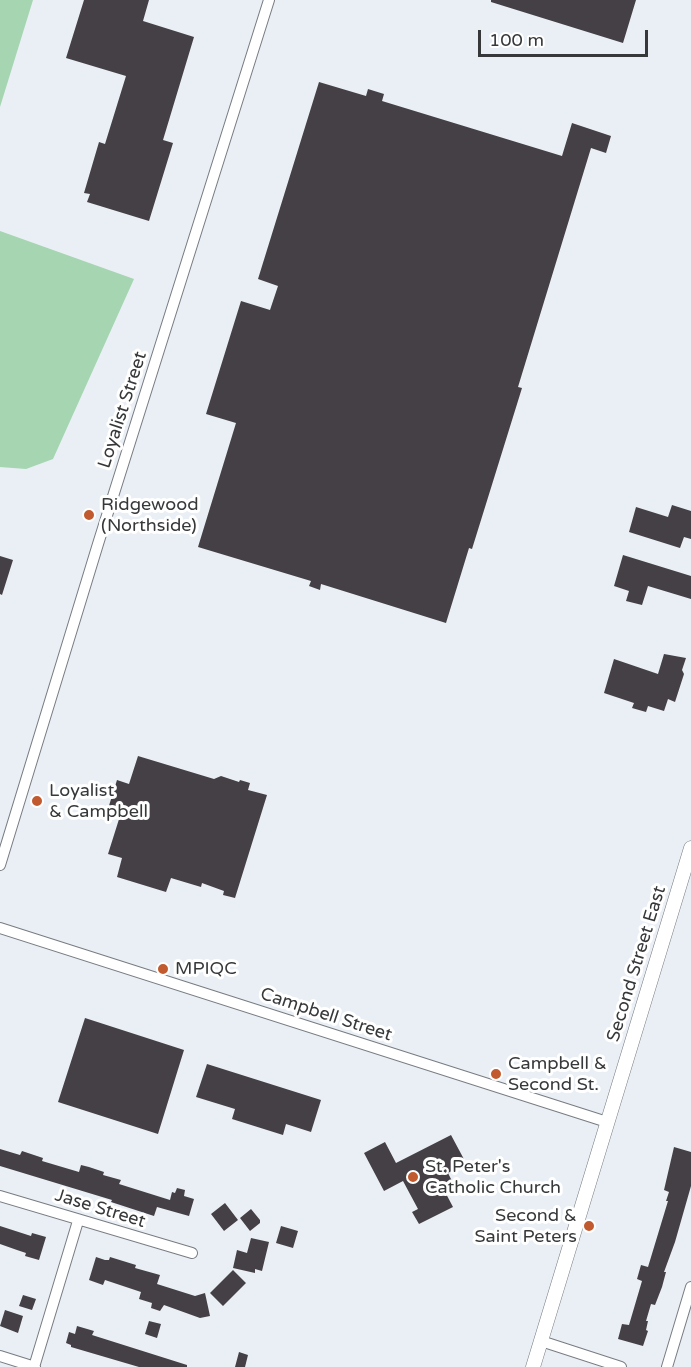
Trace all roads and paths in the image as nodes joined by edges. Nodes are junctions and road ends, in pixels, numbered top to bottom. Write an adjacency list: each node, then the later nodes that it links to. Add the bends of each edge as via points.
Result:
1 (269, 0): 3 (street, Loyalist Street)
2 (691, 848): 5 (main road, Second Street East)
3 (0, 865)
4 (0, 928): 5 (street, Campbell Street)
5 (607, 1122): 10 (main road, Second Street East)
6 (0, 1196): 7 (street, Jase Street)
7 (78, 1221): 8 (street, Jase Street); 12 (street)
8 (192, 1253)
9 (691, 1287): 15 (street)
10 (541, 1341): 13 (main road, Second Street East); 14 (street)
11 (0, 1356): 12 (street)
12 (34, 1367)
13 (533, 1367)
14 (621, 1367)
15 (667, 1367)

